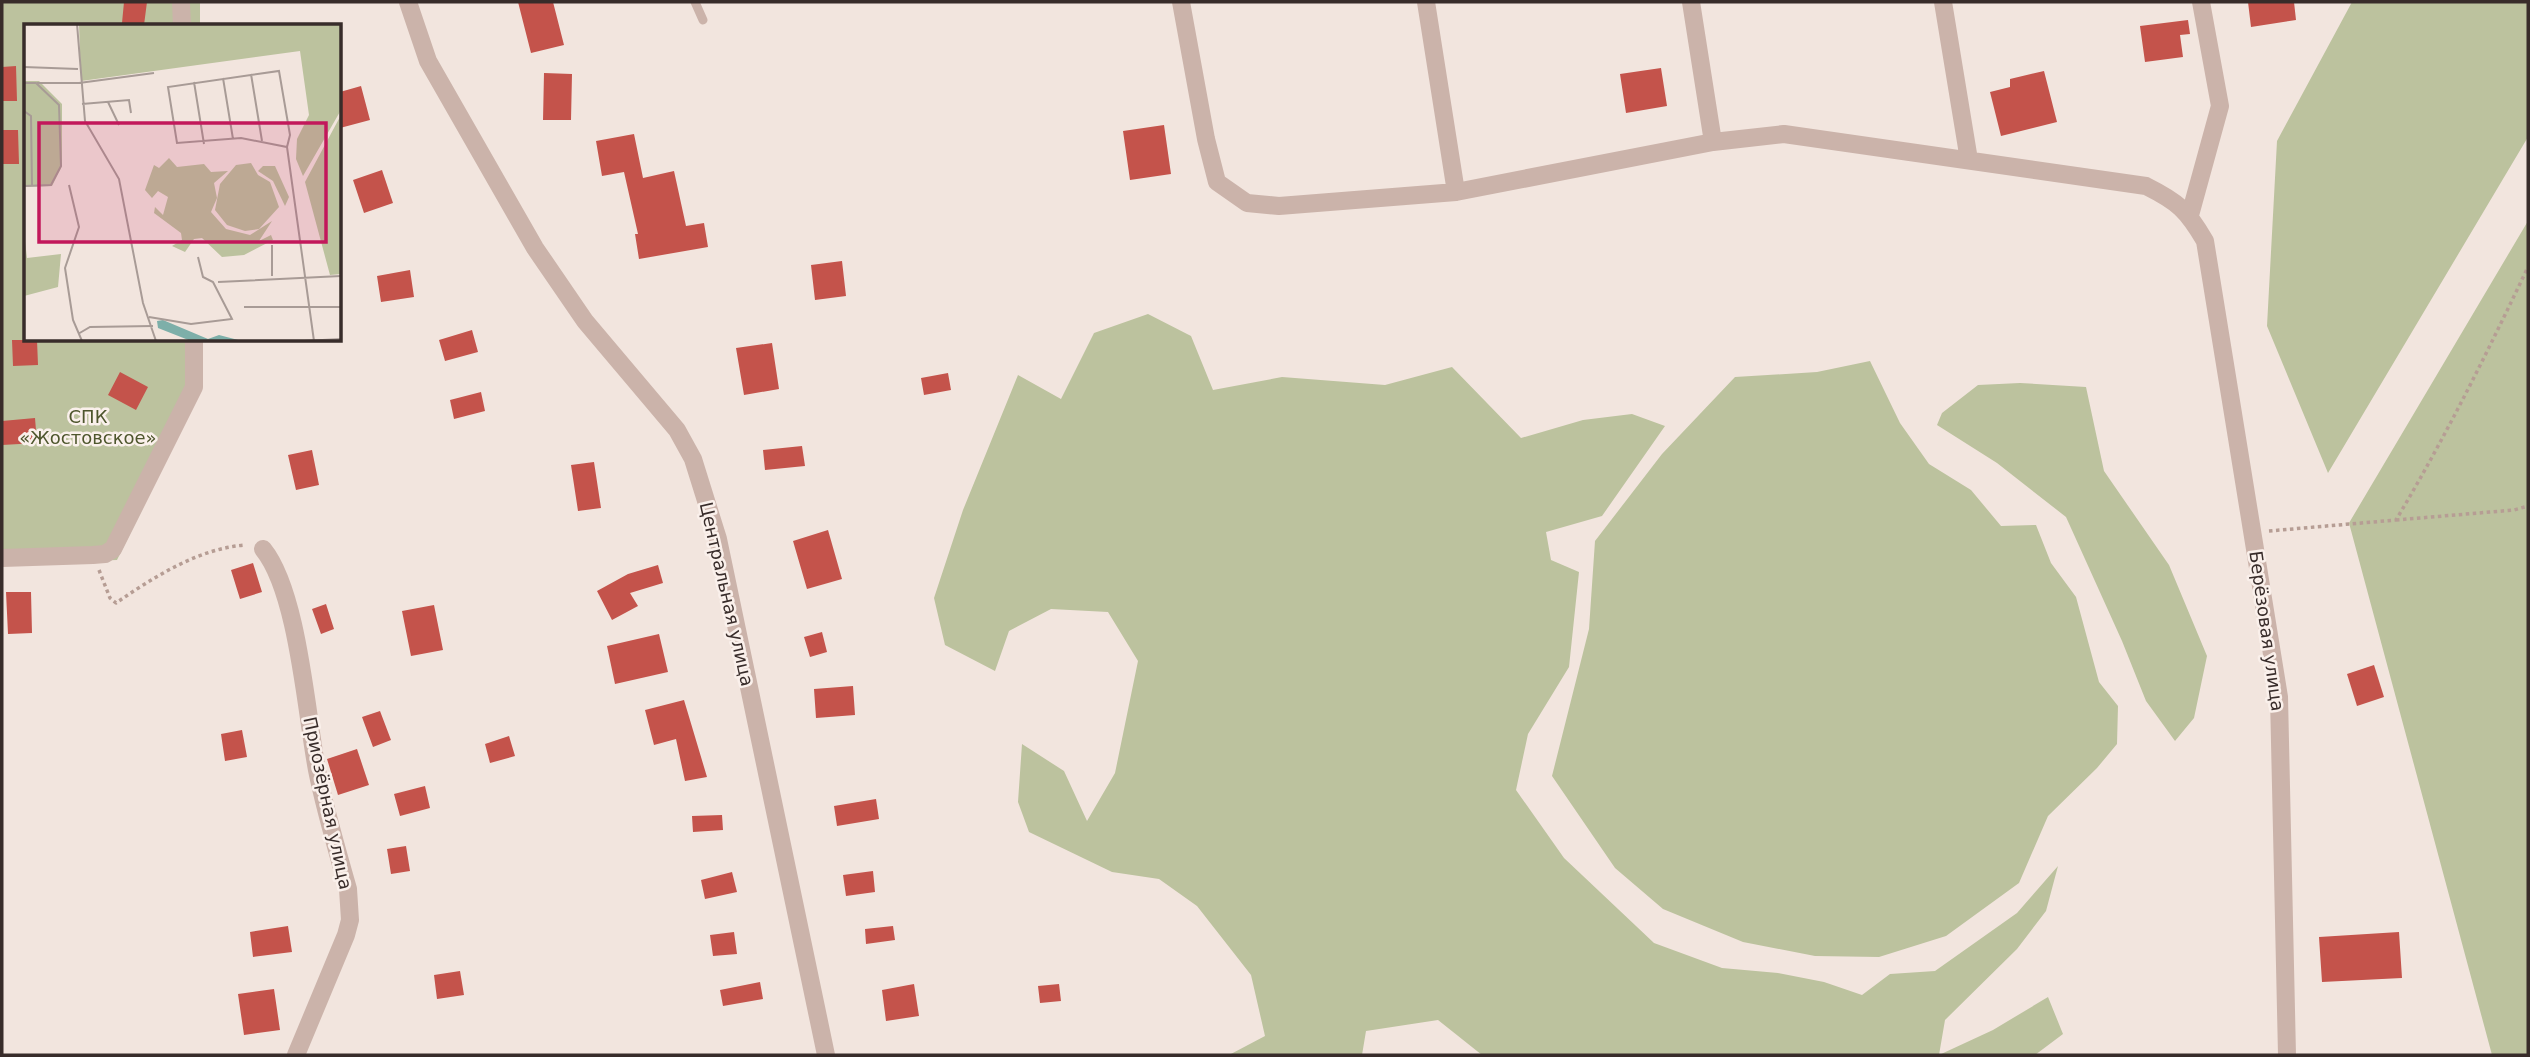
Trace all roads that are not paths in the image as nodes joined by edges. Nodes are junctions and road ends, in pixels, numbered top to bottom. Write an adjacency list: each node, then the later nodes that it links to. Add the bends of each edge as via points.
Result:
1 (181, 2): 10 (street)
2 (408, 2): 19 (street, Центральная улица, via 428,61 535,248 585,321 677,430 693,458 718,539)
3 (695, 2): 9 (lane)
4 (1181, 2): 13 (street, via 1217,183 1247,203 1279,206)
5 (1426, 2): 13 (street)
6 (1691, 2): 11 (street)
7 (1943, 2): 12 (street)
8 (2202, 2): 14 (street, via 2220,106)
9 (703, 20)
10 (182, 24)
11 (1713, 142): 12 (street, via 1784,134); 13 (street)
12 (1969, 160): 14 (street, via 2146,186)
13 (1456, 192)
14 (2190, 215): 20 (street, Берёзовая улица, via 2205,241 2279,696)
15 (194, 341): 17 (street, via 194,387 113,549 93,555)
16 (263, 548): 18 (street, Приозёрная улица, via 280,579 291,621 318,774 350,907 346,935)
17 (2, 558)
18 (296, 1055)
19 (826, 1055)
20 (2287, 1055)

